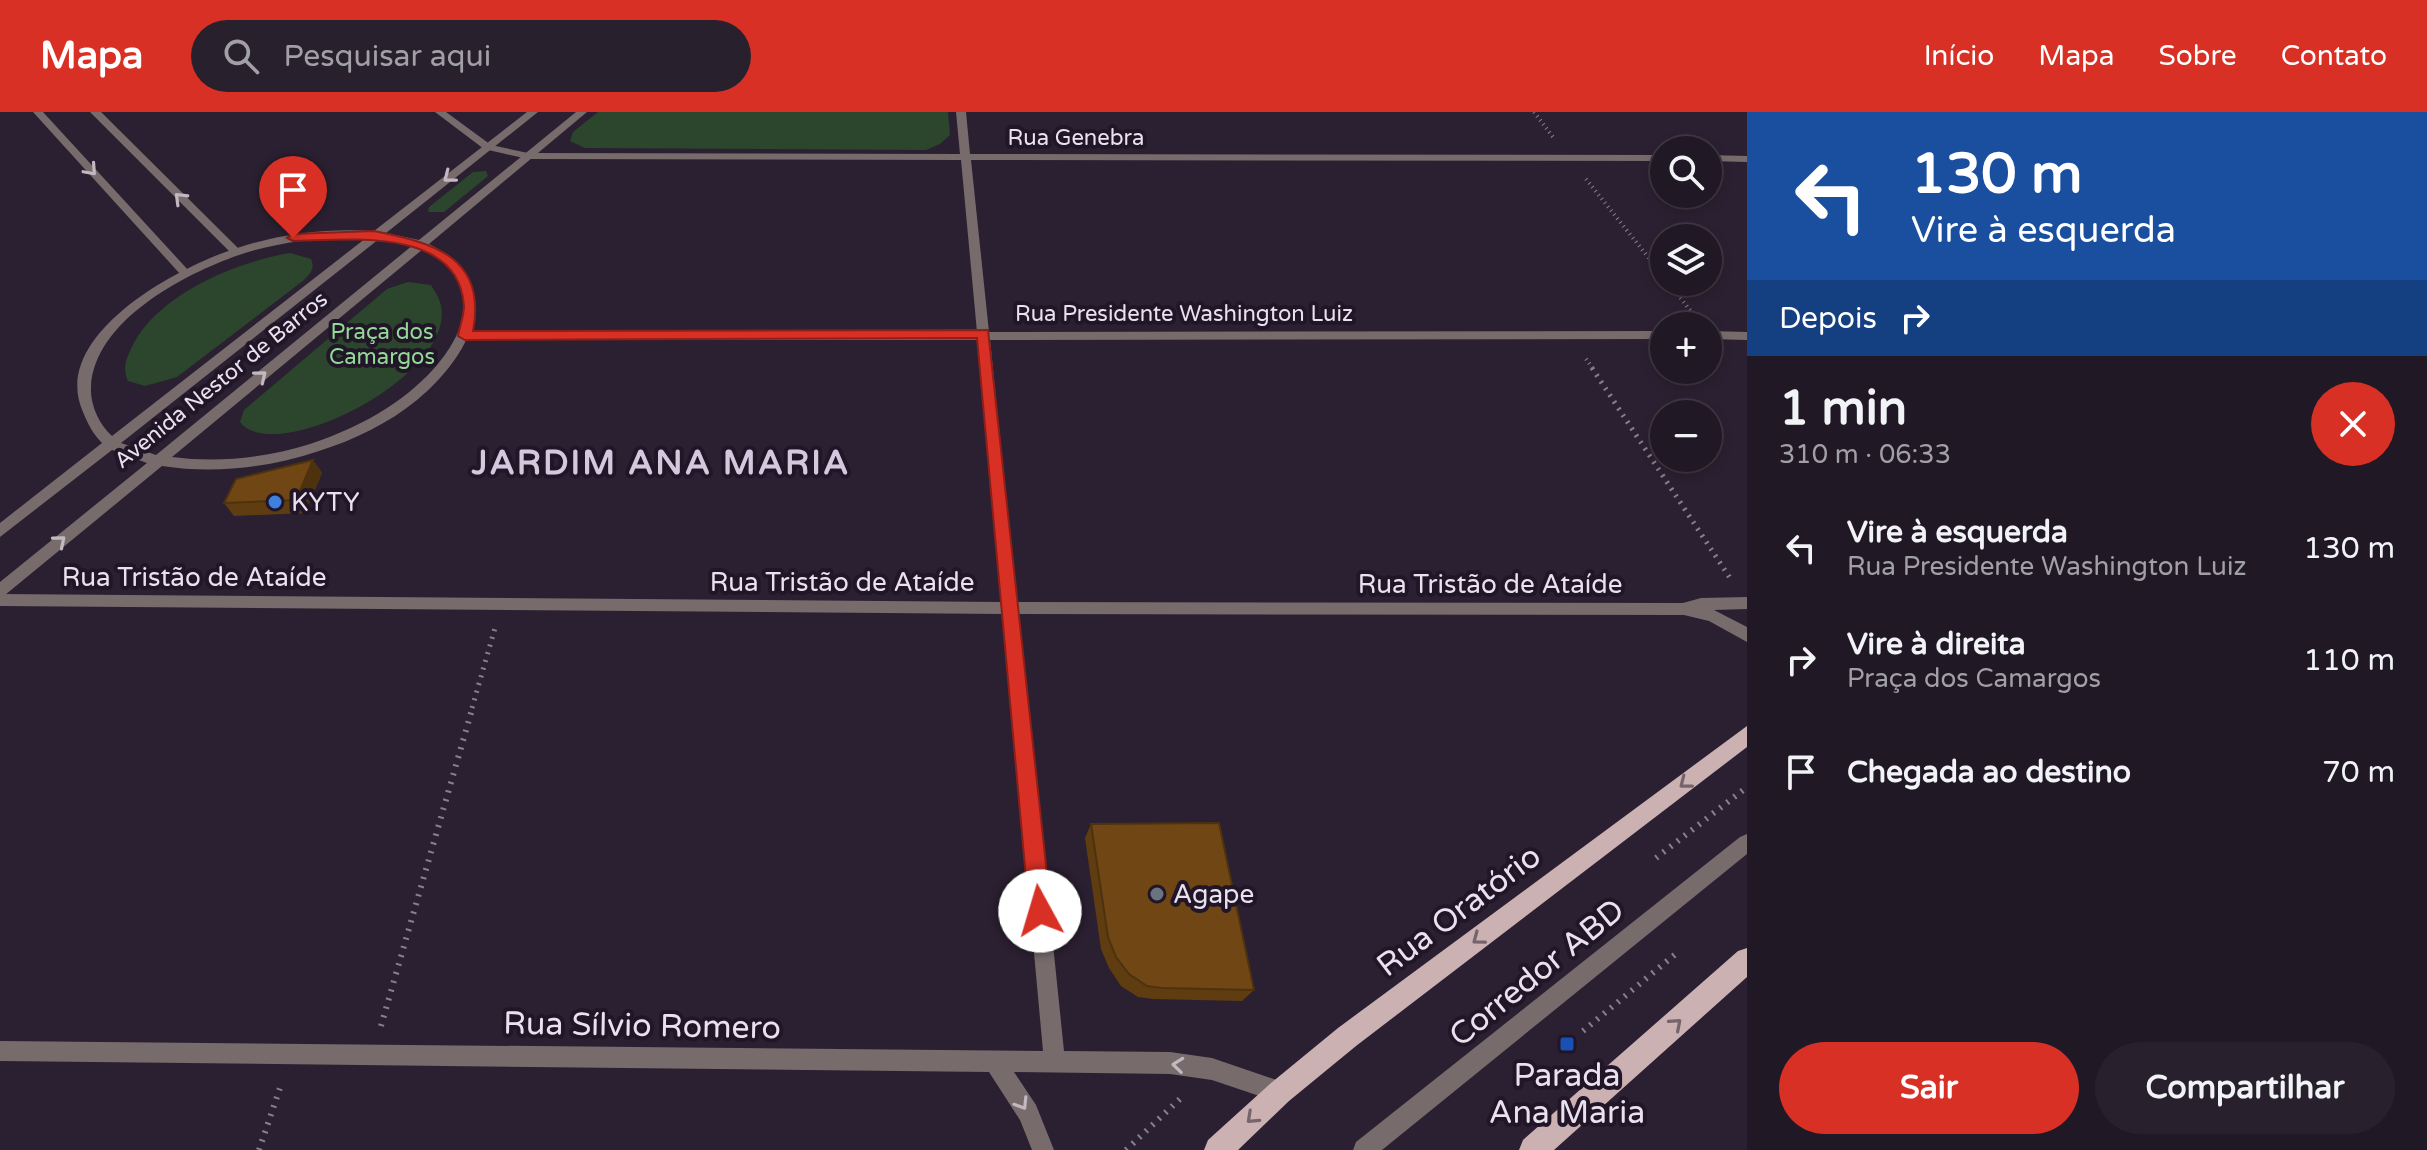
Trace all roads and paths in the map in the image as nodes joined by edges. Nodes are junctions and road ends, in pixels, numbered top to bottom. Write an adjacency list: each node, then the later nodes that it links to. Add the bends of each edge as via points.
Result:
1 (38, 112): 19 (street, one-way to 19)
2 (95, 112): 17 (street, one-way to 2)
3 (440, 112): 8 (street)
4 (533, 112): 8 (street, Avenida Nestor de Barros)
5 (582, 112): 9 (street, Avenida Nestor de Barros)
6 (961, 112): 10 (street)
7 (1534, 112): 11 (path)
8 (488, 147): 9 (street, Rua Genebra); 15 (street, Avenida Nestor de Barros, one-way to 15)
9 (528, 156): 10 (street, Rua Genebra); 16 (street, Avenida Nestor de Barros)
10 (966, 158): 11 (street, Rua Genebra); 22 (street)
11 (1570, 158): 12 (street, Rua Genebra); 18 (path)
12 (1650, 158)
13 (1722, 158): 14 (street)
14 (1747, 159)
15 (374, 235): 16 (street); 17 (street, via 293,238); 28 (street, Avenida Nestor de Barros)
16 (422, 245): 26 (street, via 448,260 465,282 471,307); 29 (street, Avenida Nestor de Barros, one-way to 16)
17 (236, 252): 19 (street)
18 (1650, 259)
19 (185, 273): 28 (street, via 127,311 91,357 84,404)
20 (1679, 296): 21 (path)
21 (1691, 312)
22 (983, 334): 23 (street, Rua Presidente Washington Luiz); 26 (street, Rua Presidente Washington Luiz); 36 (street)
23 (1570, 335): 24 (street, Rua Presidente Washington Luiz); 31 (path)
24 (1650, 335)
25 (1722, 335): 27 (street)
26 (465, 336): 29 (street, via 439,374 417,394 330,442 223,465)
27 (1747, 336)
28 (111, 443): 29 (street); 30 (street, Avenida Nestor de Barros)
29 (158, 461): 32 (street, Avenida Nestor de Barros, one-way to 29)
30 (0, 531)
31 (1729, 577)
32 (0, 591)
33 (0, 600): 35 (street, Rua Tristão de Ataíde)
34 (1747, 603): 37 (street, Rua Tristão de Ataíde)
35 (501, 604): 36 (street, Rua Tristão de Ataíde); 48 (path)
36 (1010, 608): 37 (street, Rua Tristão de Ataíde); 50 (street)
37 (1684, 609): 38 (street, Rua Tristão de Ataíde, via 1713,616)
38 (1747, 635)
39 (1747, 735): 52 (main road, Rua Oratório, one-way to 52)
40 (1747, 787): 42 (path)
41 (1747, 843): 57 (street, Corredor ABD)
42 (1656, 858)
43 (1678, 952): 45 (path)
44 (1747, 960): 58 (main road, one-way to 44)
45 (1583, 1031)
46 (0, 1051): 47 (street, Rua Sílvio Romero)
47 (291, 1054): 48 (street, Rua Sílvio Romero); 53 (path)
48 (373, 1055): 49 (street, Rua Sílvio Romero)
49 (995, 1062): 50 (street, Rua Sílvio Romero); 54 (street, one-way to 54, via 1028,1113)
50 (1055, 1062): 51 (street, Rua Sílvio Romero, one-way to 50, via 1170,1063)
51 (1212, 1069): 52 (street, Rua Sílvio Romero); 55 (path)
52 (1280, 1092): 56 (main road, Rua Oratório, one-way to 56)
53 (259, 1150)
54 (1043, 1150)
55 (1126, 1150)
56 (1218, 1150)
57 (1364, 1150)
58 (1533, 1150)

